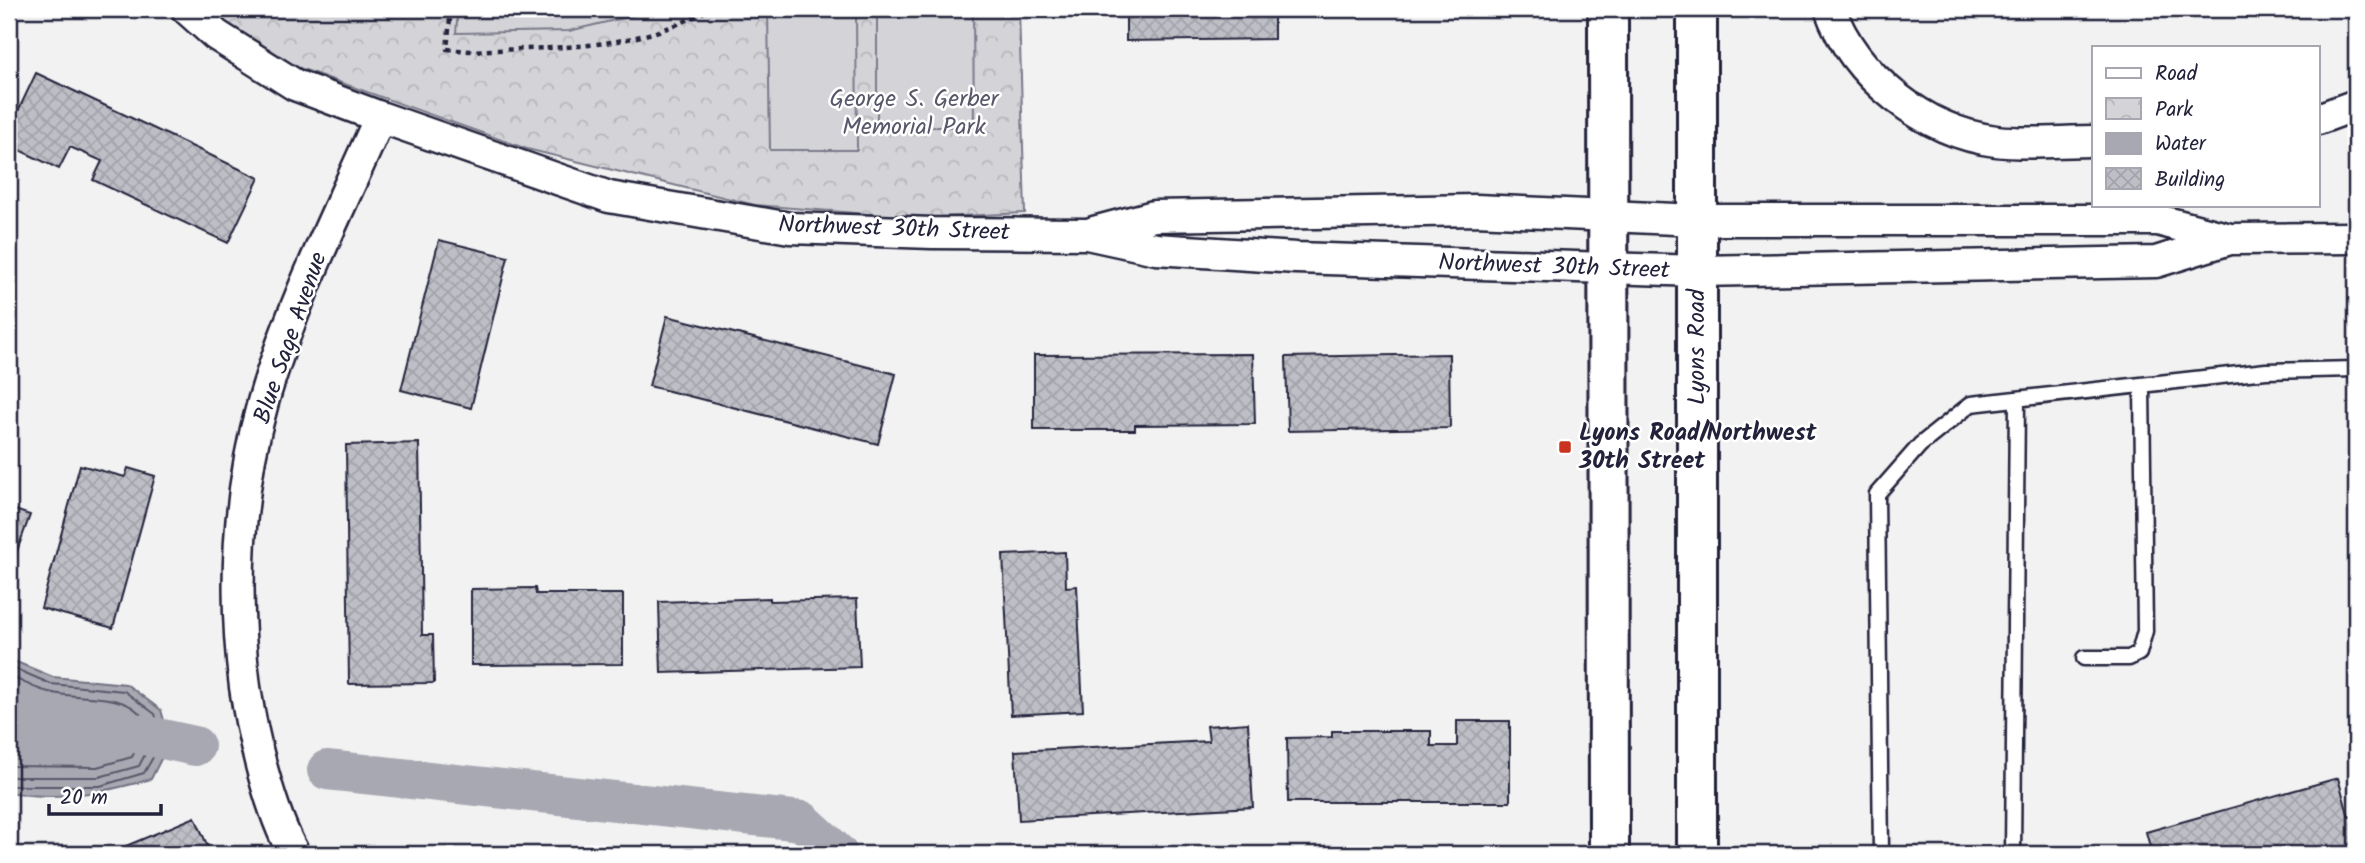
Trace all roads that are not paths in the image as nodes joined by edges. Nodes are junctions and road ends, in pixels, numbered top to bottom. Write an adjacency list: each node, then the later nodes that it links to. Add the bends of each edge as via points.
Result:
1 (187, 9): 6 (street, Northwest 30th Street, via 216,35 295,85)
2 (1608, 9): 9 (main road)
3 (1697, 9): 10 (main road, Lyons Road)
4 (1830, 9): 8 (street, via 1839,33 1866,69 1903,102 1941,126 1996,141)
5 (2356, 105): 7 (street)
6 (380, 117): 11 (street, Northwest 30th Street, via 609,197 790,228); 20 (street, Blue Sage Avenue, via 299,299 262,404 243,503 237,625 251,734)
7 (2320, 119)
8 (2092, 141)
9 (1609, 216): 10 (street, Northwest 30th Street); 11 (street, Northwest 30th Street, via 1476,210 1154,216); 14 (main road)
10 (1697, 220): 13 (street, Northwest 30th Street, via 2158,220); 15 (main road, Lyons Road)
11 (1087, 234): 14 (street, Northwest 30th Street, via 1156,249)
12 (2356, 237): 13 (street, Northwest 30th Street)
13 (2230, 239): 15 (street, Northwest 30th Street, via 2156,262)
14 (1609, 269): 15 (street, Northwest 30th Street); 21 (main road)
15 (1698, 271): 22 (main road, Lyons Road)
16 (2356, 369): 17 (lane, via 2266,371)
17 (2142, 386): 18 (lane); 19 (lane, via 2145,631 2139,653 2129,658)
18 (2017, 400): 23 (lane, via 1971,404 1920,445 1877,494); 24 (lane)
19 (2084, 659)
20 (294, 854)
21 (1609, 854)
22 (1697, 854)
23 (1881, 854)
24 (2013, 854)

